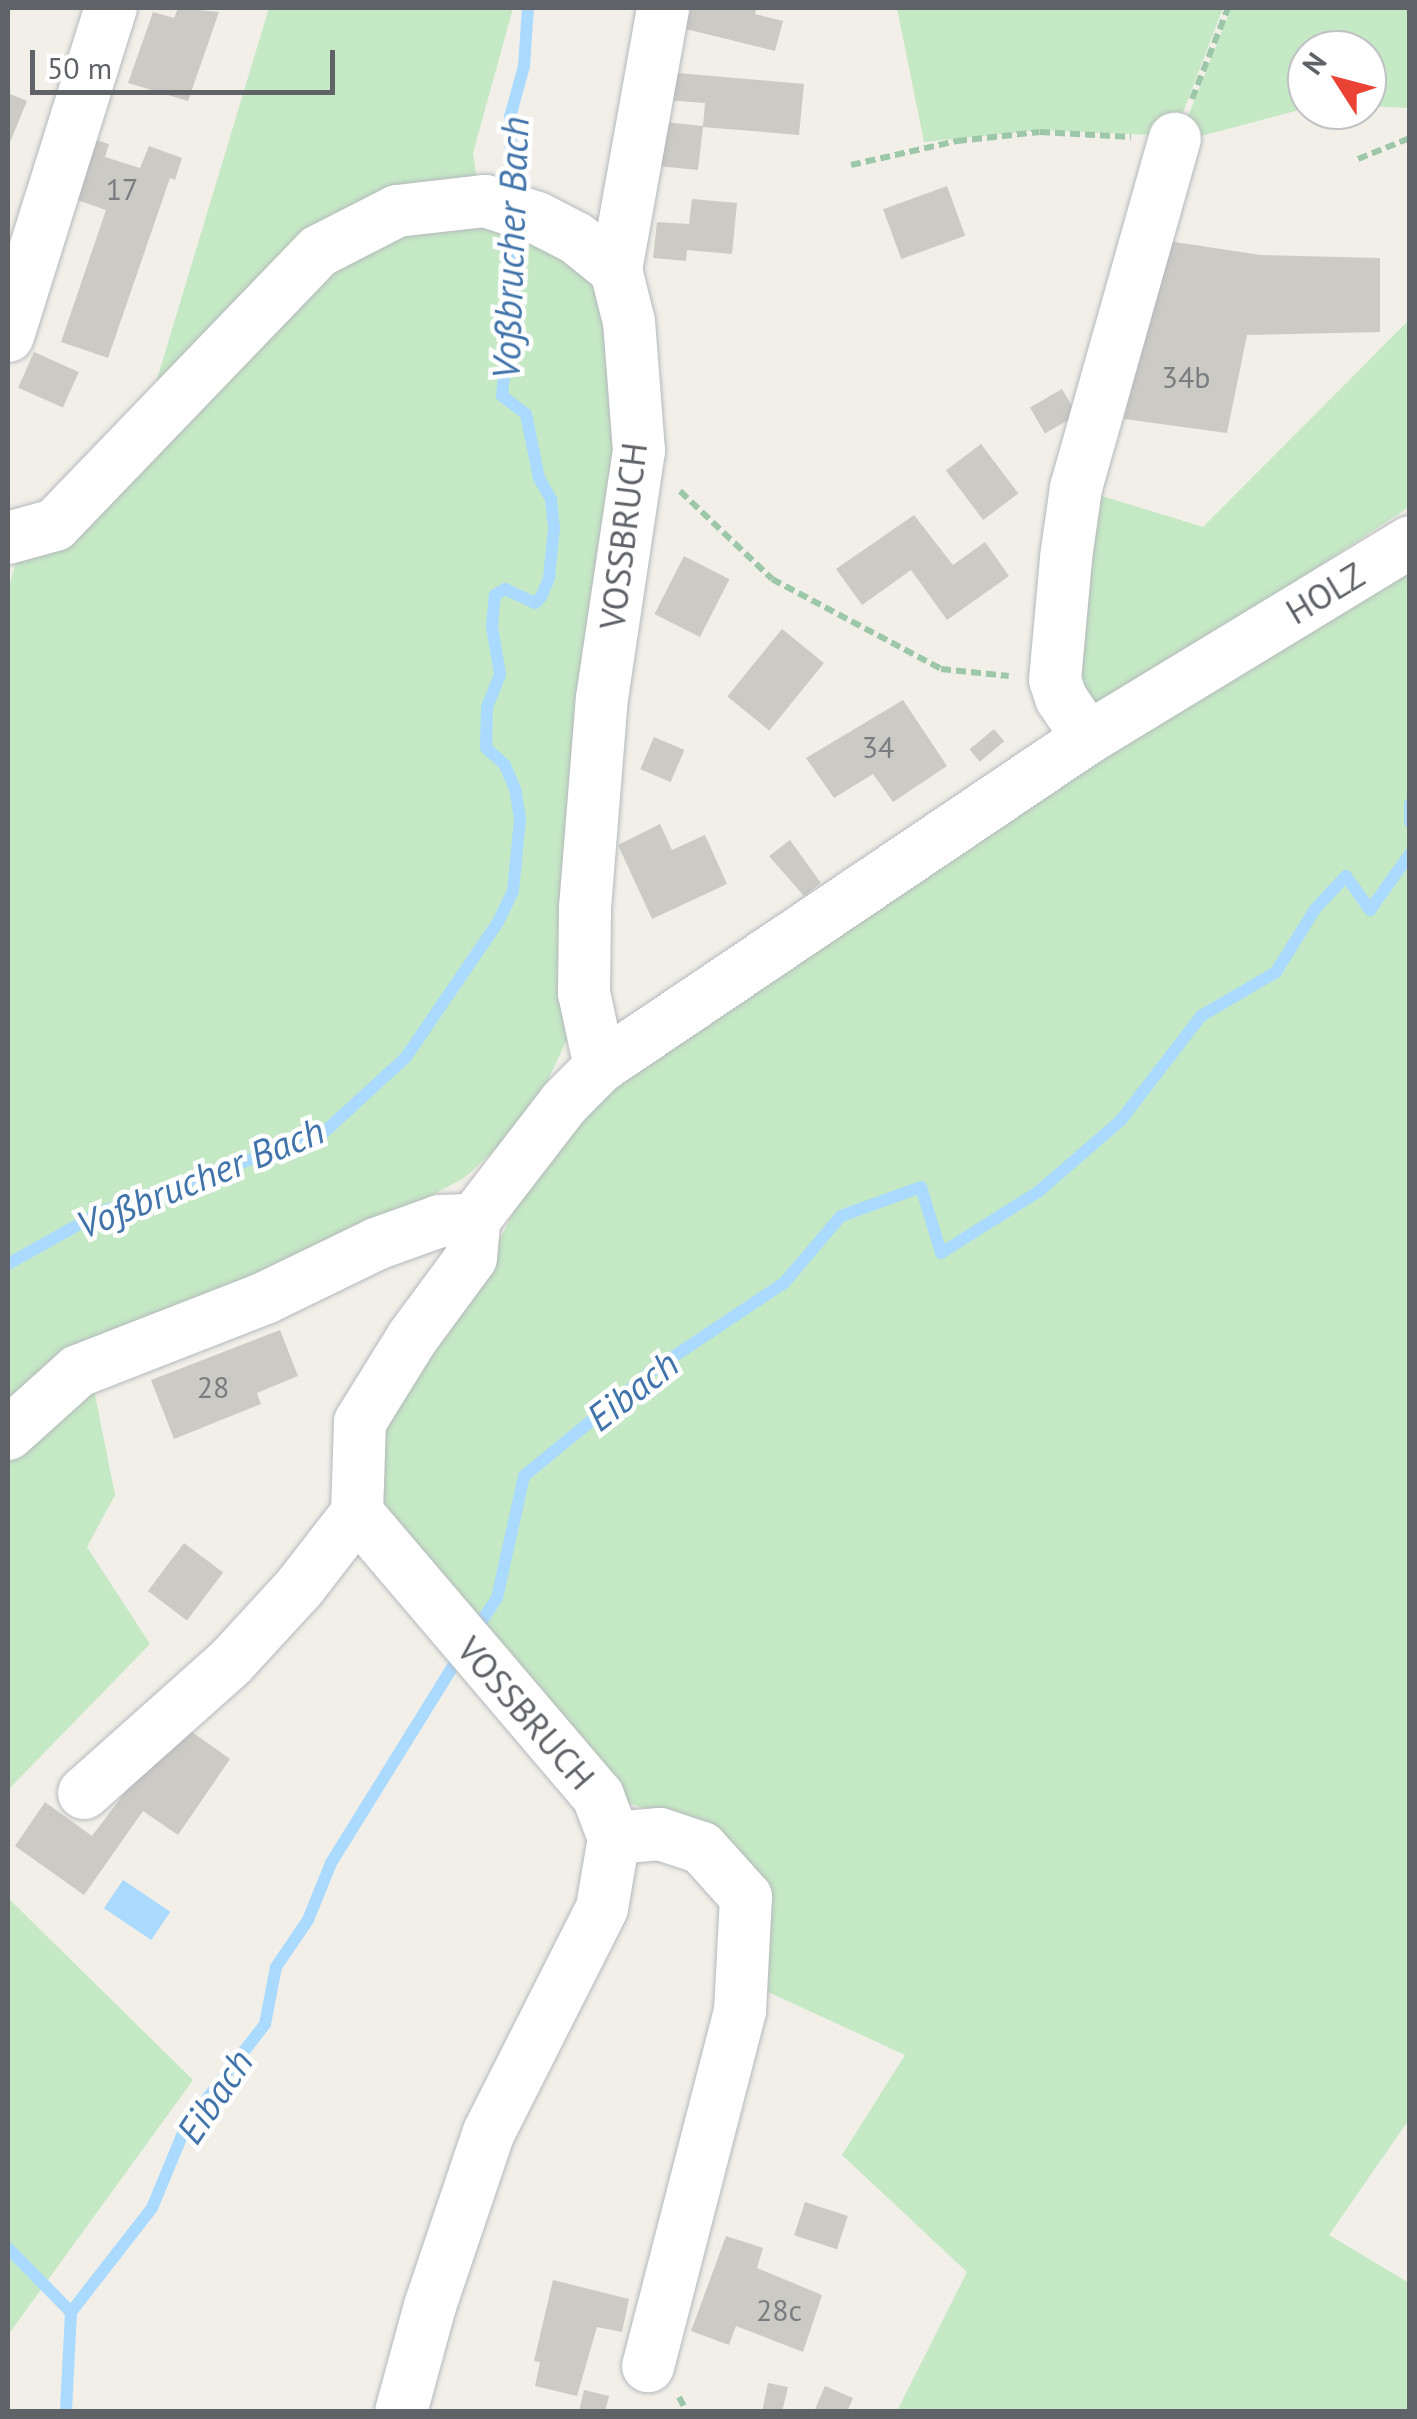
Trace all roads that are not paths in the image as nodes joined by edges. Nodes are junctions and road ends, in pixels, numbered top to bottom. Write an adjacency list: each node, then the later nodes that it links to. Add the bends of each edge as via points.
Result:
1 (111, 8): 5 (street)
2 (663, 8): 4 (street, VOSSBRUCH)
3 (1175, 139): 8 (street, via 1076,488 1055,680)
4 (616, 270): 6 (street, via 576,238 485,201 397,211 319,251 54,525); 9 (street, VOSSBRUCH, via 629,322 639,451 602,698 585,908 584,993)
5 (8, 336)
6 (8, 538)
7 (1410, 542): 8 (street, HOLZ)
8 (1088, 738): 9 (street)
9 (600, 1067): 10 (street)
10 (474, 1220): 11 (street, via 440,1221 376,1244 265,1298 78,1372); 12 (street, via 471,1258 360,1422)
11 (8, 1434)
12 (357, 1514): 13 (street, via 230,1663); 14 (street, VOSSBRUCH, via 598,1796)
13 (84, 1793)
14 (614, 1838): 15 (street, via 660,1834 702,1848 746,1896 740,2011); 16 (street, via 602,1908 490,2132)
15 (648, 2366)
16 (400, 2412)

